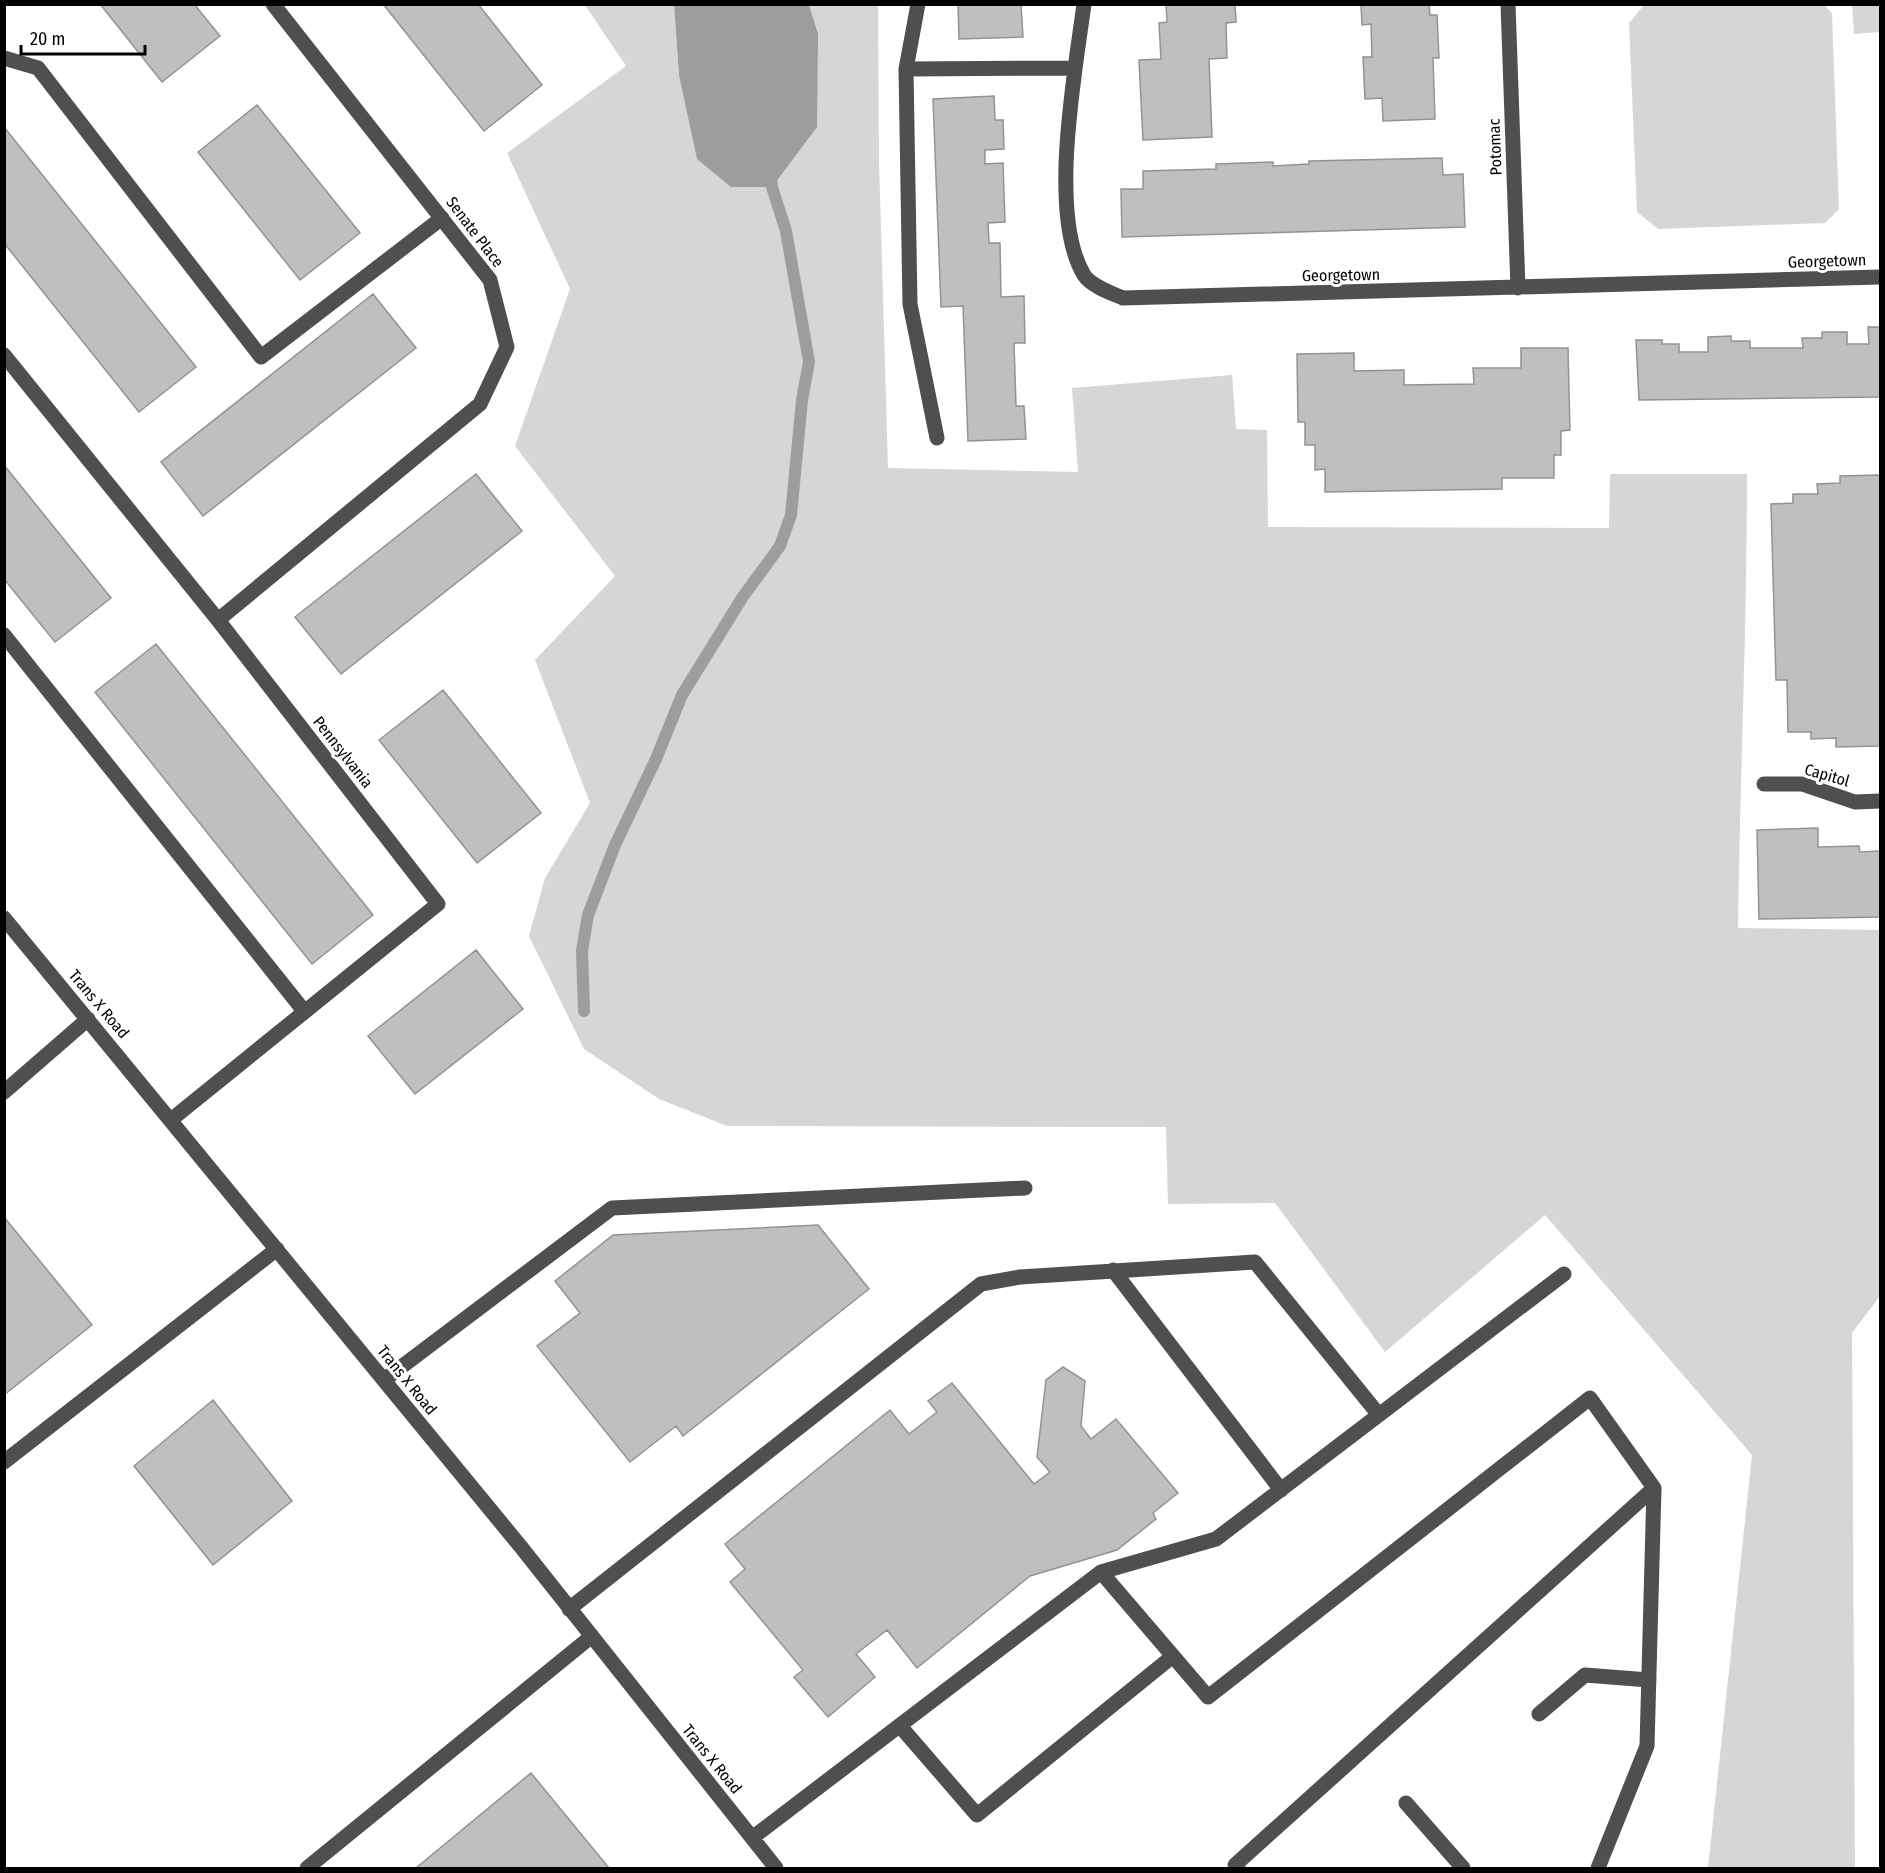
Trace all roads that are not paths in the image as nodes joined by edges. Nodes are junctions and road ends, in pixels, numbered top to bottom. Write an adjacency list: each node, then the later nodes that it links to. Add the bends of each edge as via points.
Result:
1 (273, 4): 8 (street, Senate Place)
2 (918, 4): 7 (street)
3 (1084, 4): 6 (street, Georgetown)
4 (1508, 4): 10 (street, Potomac)
5 (4, 58): 8 (street, via 38,68 261,357)
6 (1075, 68): 7 (street); 10 (street, Georgetown, via 1067,225 1085,276 1105,290 1123,298)
7 (906, 69): 12 (street, via 910,304)
8 (442, 218): 13 (street, Senate Place, via 490,280 507,347 480,404)
9 (1881, 277): 10 (street, Georgetown)
10 (1518, 288)
11 (4, 355): 13 (street, Pennsylvania)
12 (937, 438)
13 (218, 620): 18 (street, Pennsylvania, via 438,904)
14 (4, 635): 18 (street)
15 (1764, 784): 16 (street, Capitol, via 1802,784 1855,802)
16 (1881, 801)
17 (4, 918): 19 (street, Trans X Road)
18 (304, 1011): 21 (street, Pennsylvania)
19 (88, 1019): 20 (street); 21 (street, Trans X Road)
20 (4, 1092)
21 (172, 1119): 23 (street, Trans X Road)
22 (1025, 1188): 26 (street, via 612,1209)
23 (277, 1249): 26 (street, Trans X Road); 28 (street)
24 (1113, 1270): 27 (street, via 1255,1262); 30 (street); 32 (street, via 981,1284)
25 (1564, 1274): 27 (street)
26 (384, 1380): 32 (street, Trans X Road)
27 (1379, 1414): 30 (street)
28 (4, 1462)
29 (1654, 1488): 34 (street, via 1590,1398 1208,1697); 35 (street); 42 (street, via 1235,1865)
30 (1281, 1490): 31 (street, via 1216,1539)
31 (1101, 1572): 34 (street); 37 (street)
32 (569, 1609): 33 (street, Trans X Road)
33 (592, 1636): 39 (street, Trans X Road); 40 (street)
34 (1173, 1656): 37 (street, via 977,1815)
35 (1648, 1680): 36 (street, via 1585,1675); 44 (street, via 1647,1746)
36 (1539, 1714)
37 (900, 1726): 39 (street)
38 (1406, 1803): 43 (street)
39 (752, 1838): 41 (street, Trans X Road)
40 (307, 1869)
41 (776, 1869)
42 (1238, 1869)
43 (1463, 1869)
44 (1598, 1869)

